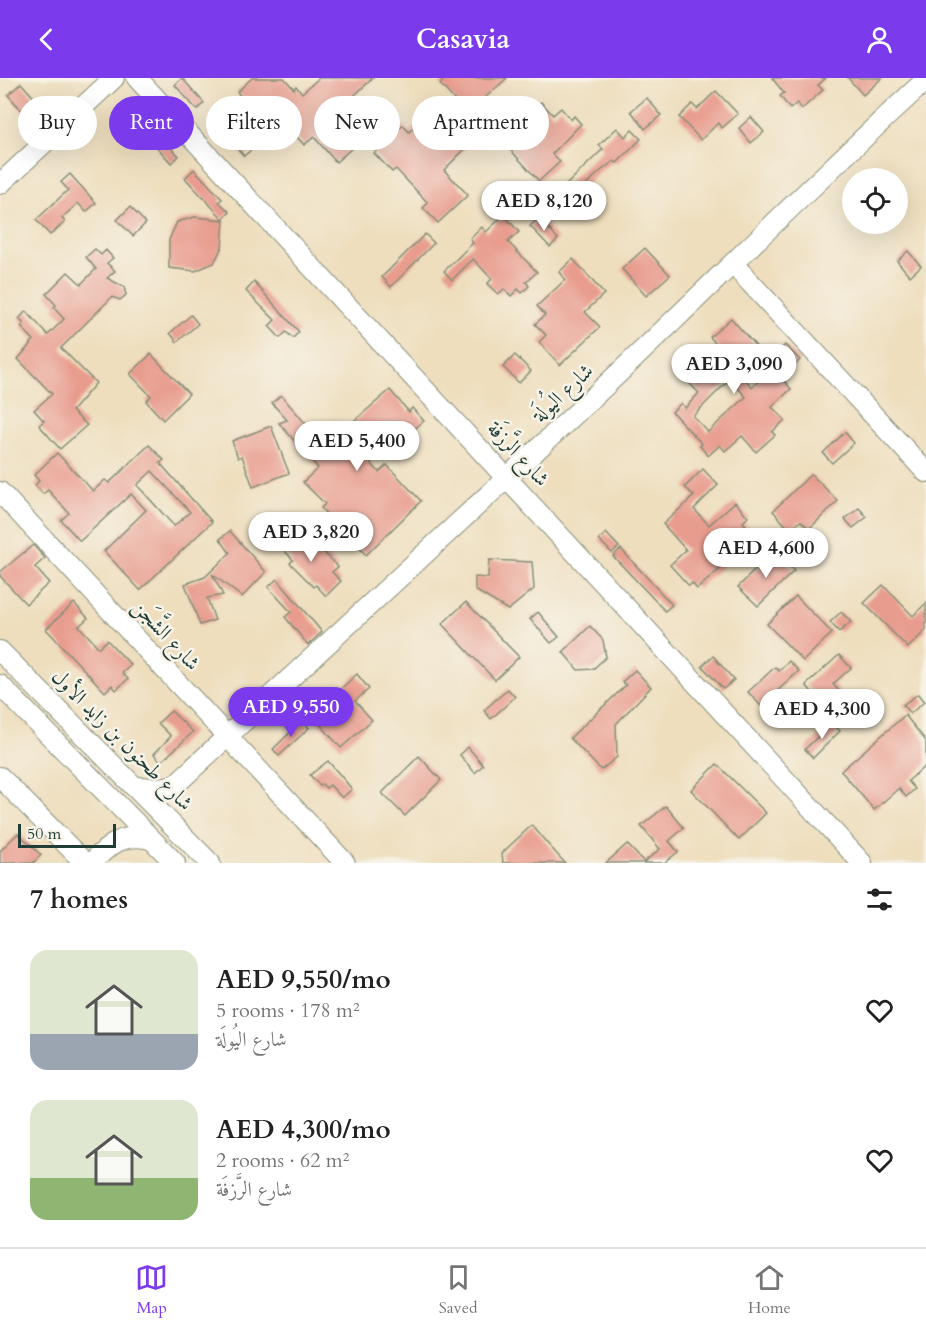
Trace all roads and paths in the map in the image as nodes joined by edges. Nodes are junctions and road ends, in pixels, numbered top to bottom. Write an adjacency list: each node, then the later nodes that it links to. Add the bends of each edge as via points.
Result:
1 (114, 78): 4 (street)
2 (137, 78): 7 (street, شارع الرَّزفَة)
3 (926, 80): 5 (street, شارع اليُولَة, via 809,187)
4 (0, 184)
5 (733, 264): 6 (street); 7 (street, شارع اليُولَة)
6 (926, 472)
7 (507, 478): 11 (street, شارع اليُولَة); 24 (street, شارع الرَّزفَة)
8 (0, 492): 11 (street, شارع الشَّجَن)
9 (0, 651): 14 (street, شارع طحنون بن زايد الأول)
10 (0, 685): 15 (street)
11 (227, 736): 13 (street, شارع اليُولَة); 23 (street, شارع الشَّجَن)
12 (0, 777): 19 (street)
13 (175, 784): 14 (street, via 159,789); 16 (street)
14 (135, 787): 16 (street, شارع طحنون بن زايد الأول)
15 (115, 801): 17 (street); 18 (street, via 117,823)
16 (171, 823): 22 (street, شارع طحنون بن زايد الأول)
17 (151, 839): 18 (street, via 130,836); 21 (street)
18 (111, 844): 20 (street)
19 (85, 863)
20 (91, 863)
21 (176, 863)
22 (210, 863)
23 (345, 863)
24 (862, 863)

